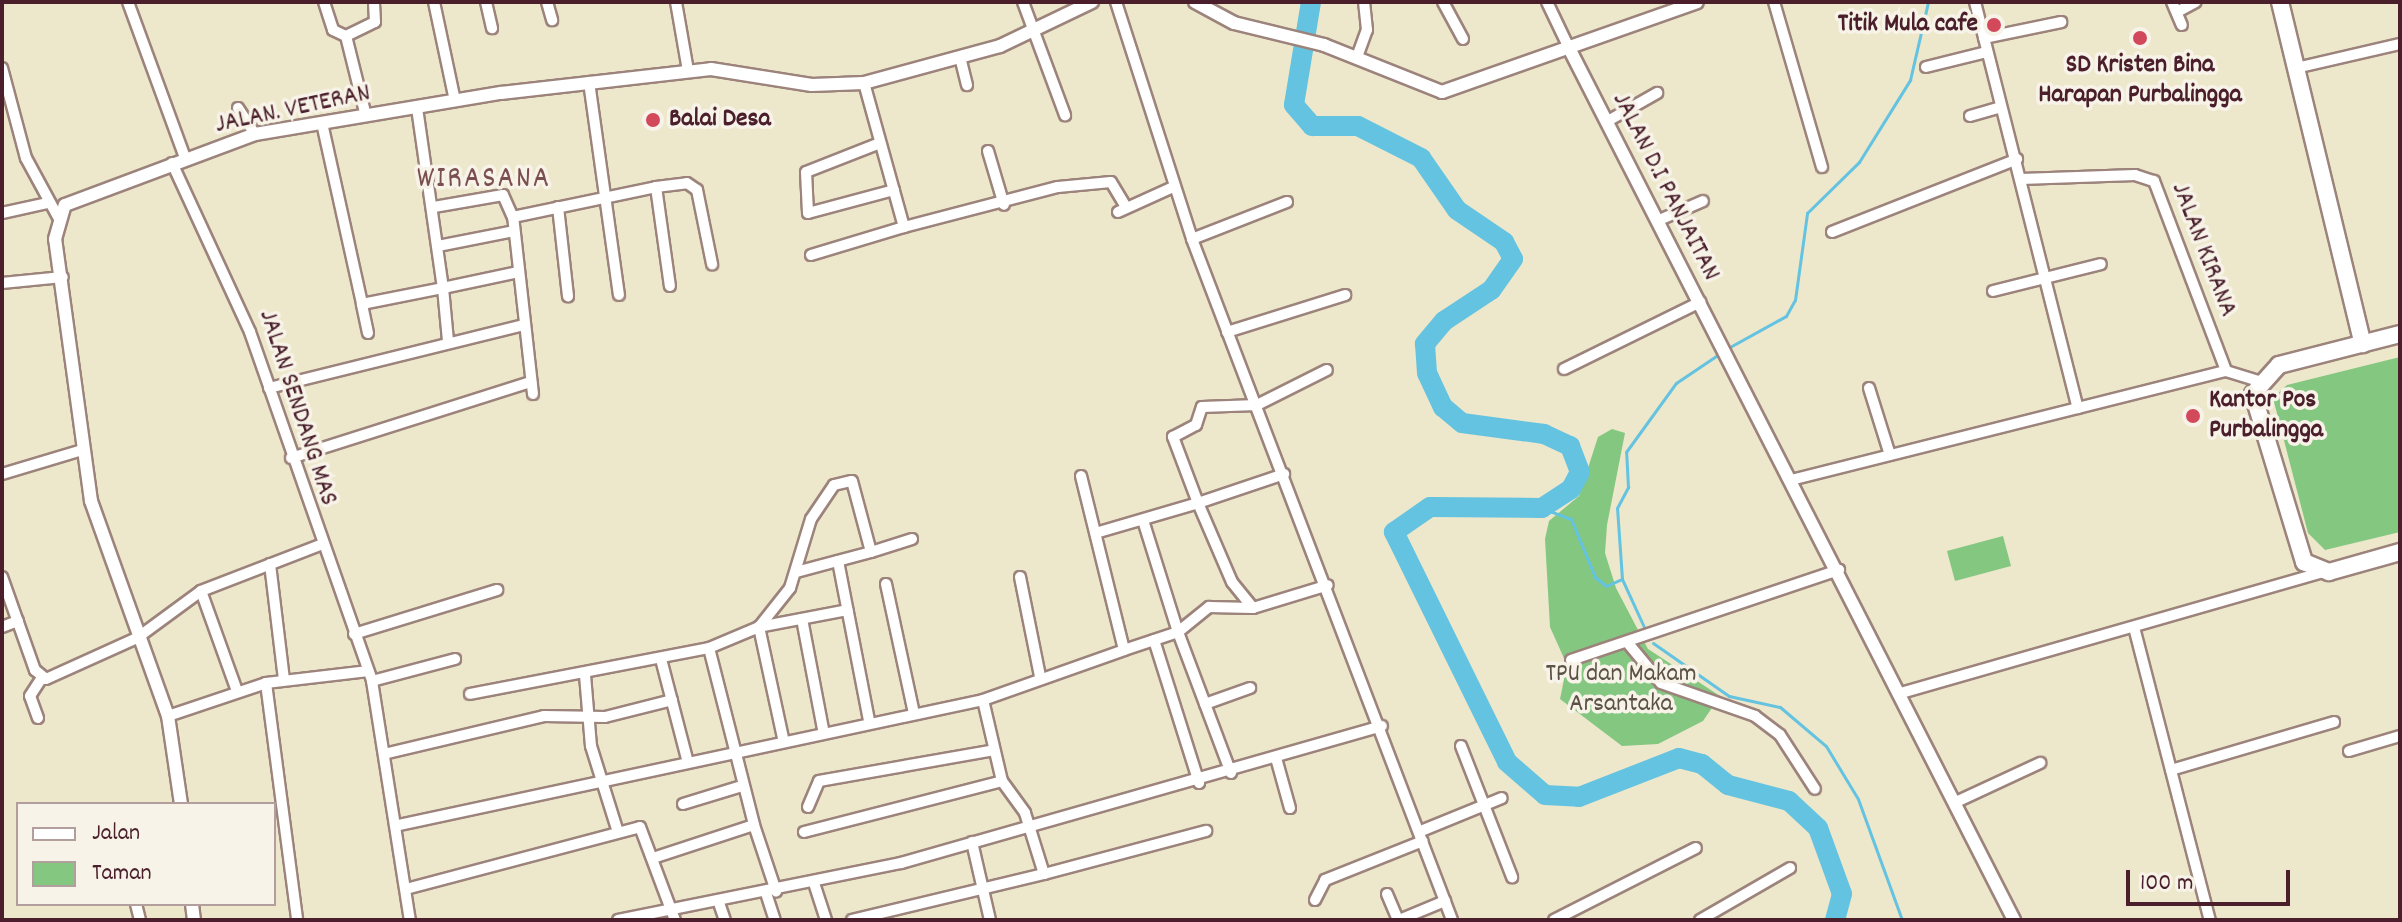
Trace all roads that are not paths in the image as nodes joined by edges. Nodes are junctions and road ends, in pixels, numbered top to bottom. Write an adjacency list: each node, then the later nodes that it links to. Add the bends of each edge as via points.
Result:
1 (128, 2): 55 (street)
2 (324, 2): 26 (street, via 333,30)
3 (374, 2): 26 (street, via 375,22)
4 (434, 2): 43 (street)
5 (486, 2): 24 (street)
6 (547, 2): 21 (street)
7 (676, 2): 37 (street)
8 (1023, 2): 25 (street)
9 (1092, 2): 25 (street, JALAN. VETERAN)
10 (1116, 2): 61 (street)
11 (1195, 2): 33 (street, via 1234,23)
12 (1364, 2): 33 (street, via 1367,30)
13 (1443, 2): 28 (street)
14 (1547, 2): 30 (street)
15 (1697, 2): 30 (street)
16 (1774, 2): 58 (street)
17 (1975, 2): 27 (street)
18 (2196, 2): 20 (street)
19 (2280, 2): 36 (main road)
20 (2174, 7): 23 (street)
21 (552, 20)
22 (2061, 22): 27 (street)
23 (2182, 25)
24 (492, 28)
25 (1034, 29): 32 (street, JALAN. VETERAN); 47 (street)
26 (346, 36): 48 (street)
27 (1984, 38): 31 (street)
28 (1463, 39)
29 (2400, 44): 36 (street)
30 (1570, 50): 33 (street, via 1442,92); 50 (street, JALAN D.I PANJAITAN)
31 (1987, 52): 34 (street); 44 (street)
32 (960, 57): 39 (street, JALAN. VETERAN); 41 (street)
33 (1357, 57)
34 (1926, 67)
35 (2, 68): 40 (street)
36 (2296, 68): 99 (main road)
37 (688, 71): 38 (street, JALAN. VETERAN); 39 (street, JALAN. VETERAN)
38 (589, 82): 43 (street, JALAN. VETERAN); 63 (street)
39 (864, 83): 53 (street)
40 (2, 84): 66 (street)
41 (967, 85)
42 (1657, 93): 50 (street)
43 (455, 101): 46 (street, JALAN. VETERAN)
44 (2001, 107): 49 (street); 56 (street)
45 (238, 108): 52 (street)
46 (417, 108): 48 (street, JALAN. VETERAN); 68 (street)
47 (1065, 115)
48 (366, 116): 51 (street, JALAN. VETERAN)
49 (1970, 116)
50 (1606, 122): 73 (street, JALAN D.I PANJAITAN)
51 (322, 123): 52 (street, JALAN. VETERAN); 93 (street)
52 (255, 134): 55 (street, JALAN. VETERAN)
53 (880, 143): 62 (street); 62 (street, via 806,172 808,213)
54 (988, 151): 67 (street)
55 (185, 158): 57 (street, JALAN. VETERAN)
56 (2017, 159): 59 (street); 76 (street)
57 (172, 163): 71 (street, JALAN. VETERAN, via 79,197); 105 (street, JALAN SENDANG MAS, via 226,273)
58 (1822, 167)
59 (2021, 179): 84 (street); 102 (street, JALAN KIRANA, via 2135,175 2154,181)
60 (656, 187): 63 (street); 80 (street, via 687,183 697,190); 86 (street)
61 (1173, 187): 67 (street, via 1122,209 1111,182 1058,187); 77 (street)
62 (894, 190): 74 (street)
63 (604, 194): 69 (street); 89 (street)
64 (1703, 201): 73 (street)
65 (1287, 202): 77 (street)
66 (47, 203): 70 (street); 71 (street)
67 (1004, 205): 74 (street)
68 (434, 207): 72 (street, via 503,195); 78 (street)
69 (558, 207): 72 (street); 91 (street)
70 (2, 213)
71 (58, 217): 83 (street)
72 (513, 217): 75 (street)
73 (1657, 221): 92 (street, JALAN D.I PANJAITAN)
74 (904, 227): 79 (street)
75 (514, 231): 78 (street); 82 (street)
76 (1832, 232)
77 (1192, 239): 95 (street)
78 (438, 246): 87 (street)
79 (811, 255)
80 (712, 264)
81 (2101, 264): 84 (street)
82 (518, 272): 87 (street); 94 (street)
83 (63, 277): 85 (street); 110 (street)
84 (2043, 277): 88 (street); 109 (street)
85 (2, 283)
86 (670, 286)
87 (443, 288): 93 (street); 98 (street)
88 (1993, 291)
89 (619, 295)
90 (1345, 295): 95 (street)
91 (568, 296)
92 (1700, 302): 100 (street); 116 (street, JALAN D.I PANJAITAN)
93 (362, 304): 96 (street)
94 (524, 325): 98 (street); 104 (street)
95 (1227, 332): 108 (street)
96 (368, 333)
97 (2400, 334): 99 (main road)
98 (448, 341): 105 (street)
99 (2363, 344): 103 (main road, via 2279,365)
100 (1564, 369)
101 (1327, 370): 108 (street)
102 (2226, 371): 103 (street); 109 (street)
103 (2258, 381): 128 (main road, via 2254,408 2295,549)
104 (531, 382): 107 (street); 112 (street)
105 (269, 388): 112 (street, JALAN SENDANG MAS)
106 (1869, 388): 111 (street)
107 (533, 394)
108 (1257, 405): 114 (street); 117 (street, via 1205,406 1196,425 1174,433)
109 (2078, 408): 111 (street)
110 (82, 450): 113 (street); 144 (street, via 101,542)
111 (1890, 455): 116 (street)
112 (291, 458): 121 (street, JALAN SENDANG MAS)
113 (2, 474)
114 (1284, 474): 117 (street); 132 (street)
115 (1081, 476): 119 (street)
116 (1795, 479): 126 (street, JALAN D.I PANJAITAN)
117 (1198, 503): 118 (street); 135 (street, via 1232,582)
118 (1143, 520): 119 (street); 142 (street)
119 (1099, 532): 148 (street)
120 (912, 539): 122 (street)
121 (320, 545): 125 (street); 143 (street, JALAN SENDANG MAS)
122 (871, 552): 124 (street); 127 (street, via 857,486 842,480 805,530)
123 (2400, 552): 128 (main road)
124 (838, 561): 127 (street); 136 (street)
125 (270, 564): 134 (street); 156 (street)
126 (1839, 570): 146 (street); 160 (street, JALAN D.I PANJAITAN)
127 (796, 572): 140 (street)
128 (2320, 573): 141 (street)
129 (2, 577): 138 (street)
130 (1020, 577): 154 (street)
131 (886, 584): 165 (street)
132 (1328, 585): 135 (street); 171 (street)
133 (497, 590): 143 (street)
134 (201, 591): 144 (street); 159 (street)
135 (1253, 608): 142 (street, via 1209,607)
136 (847, 610): 137 (street); 169 (street)
137 (802, 619): 140 (street); 172 (street)
138 (18, 621): 139 (street); 155 (street)
139 (2, 627)
140 (759, 627): 147 (street); 174 (street)
141 (2135, 631): 160 (street); 183 (street)
142 (1178, 632): 145 (street); 164 (street)
143 (354, 634): 153 (street, JALAN SENDANG MAS)
144 (137, 638): 155 (street); 166 (street)
145 (1154, 640): 148 (street); 187 (street)
146 (1630, 641): 151 (street); 189 (street, via 1661,683 1755,716 1780,735)
147 (709, 648): 150 (street); 176 (street)
148 (1124, 650): 154 (street)
149 (455, 659): 153 (street)
150 (661, 659): 152 (street); 162 (street)
151 (1571, 660)
152 (585, 675): 161 (street); 167 (street)
153 (370, 676): 156 (street); 179 (street, JALAN SENDANG MAS)
154 (1040, 676): 163 (street)
155 (41, 679): 168 (street, via 30,696)
156 (284, 680): 157 (street)
157 (266, 683): 159 (street); 220 (street)
158 (1250, 688): 164 (street)
159 (237, 691): 166 (street)
160 (1901, 693): 192 (street, JALAN D.I PANJAITAN)
161 (470, 694)
162 (672, 700): 167 (street); 181 (street)
163 (983, 700): 165 (street); 177 (street)
164 (1205, 704): 184 (street)
165 (914, 713): 169 (street)
166 (168, 716): 191 (street)
167 (588, 716): 179 (street, via 544,716); 185 (street)
168 (38, 718)
169 (869, 720): 172 (street)
170 (2334, 722): 183 (street)
171 (1382, 726): 180 (street); 203 (street)
172 (823, 729): 174 (street)
173 (2400, 736): 178 (street)
174 (783, 738): 176 (street)
175 (1461, 746): 196 (street)
176 (733, 749): 181 (street); 188 (street)
177 (994, 750): 186 (street); 194 (street, via 819,781)
178 (2349, 751)
179 (388, 753): 197 (street, JALAN SENDANG MAS)
180 (1276, 758): 184 (street); 195 (street)
181 (687, 759): 185 (street)
182 (2040, 763): 192 (street)
183 (2171, 770): 234 (street)
184 (1231, 773): 187 (street)
185 (598, 778): 197 (street); 201 (street)
186 (1002, 781): 199 (street); 202 (street)
187 (1199, 783): 199 (street)
188 (742, 786): 193 (street); 198 (street)
189 (1815, 789)
190 (1502, 798): 196 (street)
191 (181, 802)
192 (1956, 802): 233 (street, JALAN D.I PANJAITAN)
193 (683, 804)
194 (808, 807)
195 (1290, 808)
196 (1482, 808): 203 (street); 209 (street)
197 (399, 825): 211 (street, JALAN SENDANG MAS)
198 (754, 825): 206 (street); 213 (street)
199 (1030, 828): 204 (street); 208 (street)
200 (1206, 831): 208 (street)
201 (618, 832): 206 (street, via 641,827); 211 (street)
202 (804, 832)
203 (1422, 836): 216 (street, via 1325,880); 217 (street)
204 (972, 842): 210 (street); 212 (street)
205 (1696, 848): 231 (street)
206 (653, 858): 218 (street)
207 (1790, 868): 232 (street)
208 (1044, 874): 212 (street)
209 (1512, 877)
210 (814, 883): 213 (street); 226 (street)
211 (406, 889): 221 (street, JALAN SENDANG MAS)
212 (982, 889): 227 (street); 228 (street)
213 (771, 892): 215 (street); 225 (street)
214 (1387, 894): 229 (street)
215 (718, 900): 218 (street); 224 (street)
216 (1315, 900)
217 (1445, 901): 229 (street); 230 (street)
218 (670, 907): 219 (street); 223 (street)
219 (631, 918): 222 (street)
220 (297, 920)
221 (410, 920)
222 (618, 920)
223 (675, 920)
224 (725, 920)
225 (775, 920)
226 (826, 920)
227 (852, 920)
228 (990, 920)
229 (1399, 920)
230 (1452, 920)
231 (1554, 920)
232 (1700, 920)
233 (2014, 920)
234 (2210, 920)

